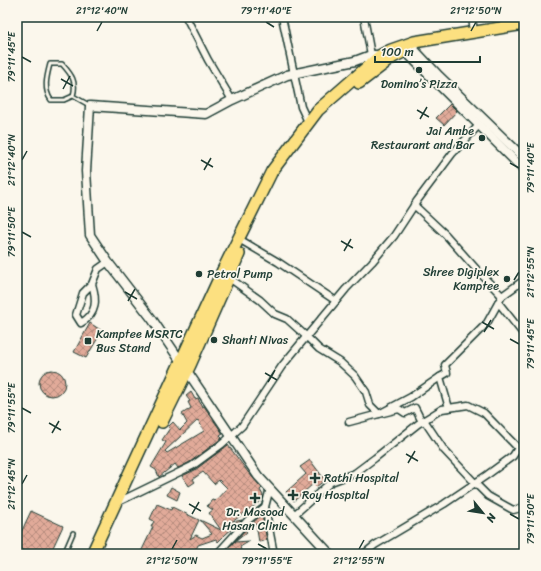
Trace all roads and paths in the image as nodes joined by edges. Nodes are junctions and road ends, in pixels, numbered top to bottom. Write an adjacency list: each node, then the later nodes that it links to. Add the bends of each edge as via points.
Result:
1 (186, 17): 13 (street)
2 (282, 17): 11 (street)
3 (364, 17): 9 (street)
4 (472, 17): 7 (street)
5 (524, 24): 7 (highway)
6 (524, 30): 8 (highway)
7 (474, 33): 8 (highway)
8 (407, 48): 9 (highway); 10 (highway); 16 (street); 17 (street)
9 (376, 55): 10 (street); 11 (street); 15 (highway, via 318,110)
10 (393, 57): 15 (highway)
11 (293, 74): 13 (street); 15 (street, via 301,107)
12 (72, 96): 12 (lane, via 64,100 51,100 46,94 50,64 62,64 72,74 75,88); 14 (lane)
13 (232, 100): 14 (street, via 206,114)
14 (90, 106): 21 (street, via 86,171 90,235)
15 (310, 124): 20 (highway, via 279,173); 22 (highway, via 272,171)
16 (479, 125): 18 (street); 19 (street, via 452,154)
17 (524, 158)
18 (524, 170)
19 (414, 205): 25 (street, via 445,234); 26 (street, via 394,236)
20 (244, 242): 22 (highway); 26 (street)
21 (108, 262): 24 (street, via 98,269); 30 (street, via 152,319)
22 (229, 269): 29 (street, via 275,314 287,319); 30 (highway)
23 (524, 280): 25 (street)
24 (92, 284): 24 (street, via 96,295 95,305 89,319 82,323 76,315 78,306 83,293)
25 (502, 296): 27 (street)
26 (336, 302): 29 (street)
27 (498, 302): 28 (street); 31 (street, via 487,323 446,365 447,373)
28 (524, 335)
29 (307, 336): 33 (street, via 355,376 366,392 370,405); 36 (street, via 282,366 242,426)
30 (184, 367): 36 (street); 41 (highway)
31 (440, 377): 32 (street); 33 (street, via 411,397)
32 (449, 408): 34 (street, via 442,409); 37 (street, via 468,405 484,413)
33 (379, 414): 34 (street, via 399,409 405,413 415,408); 35 (street)
34 (423, 421): 39 (street, via 444,450); 44 (street, via 355,473 330,482)
35 (349, 422)
36 (231, 436): 40 (street, via 258,476); 41 (street, via 192,466)
37 (521, 448): 38 (street); 39 (street)
38 (524, 455)
39 (475, 483): 42 (street, via 488,496 513,510); 54 (street, via 374,545)
40 (270, 488): 43 (street); 44 (street)
41 (120, 500): 49 (highway); 50 (highway)
42 (524, 504)
43 (265, 507): 51 (street, via 248,520); 52 (street)
44 (294, 515): 53 (street)
45 (73, 533): 48 (lane)
46 (17, 553): 47 (lane)
47 (20, 554)
48 (64, 554)
49 (92, 554)
50 (99, 554)
51 (217, 554)
52 (274, 554)
53 (330, 554)
54 (364, 554)

